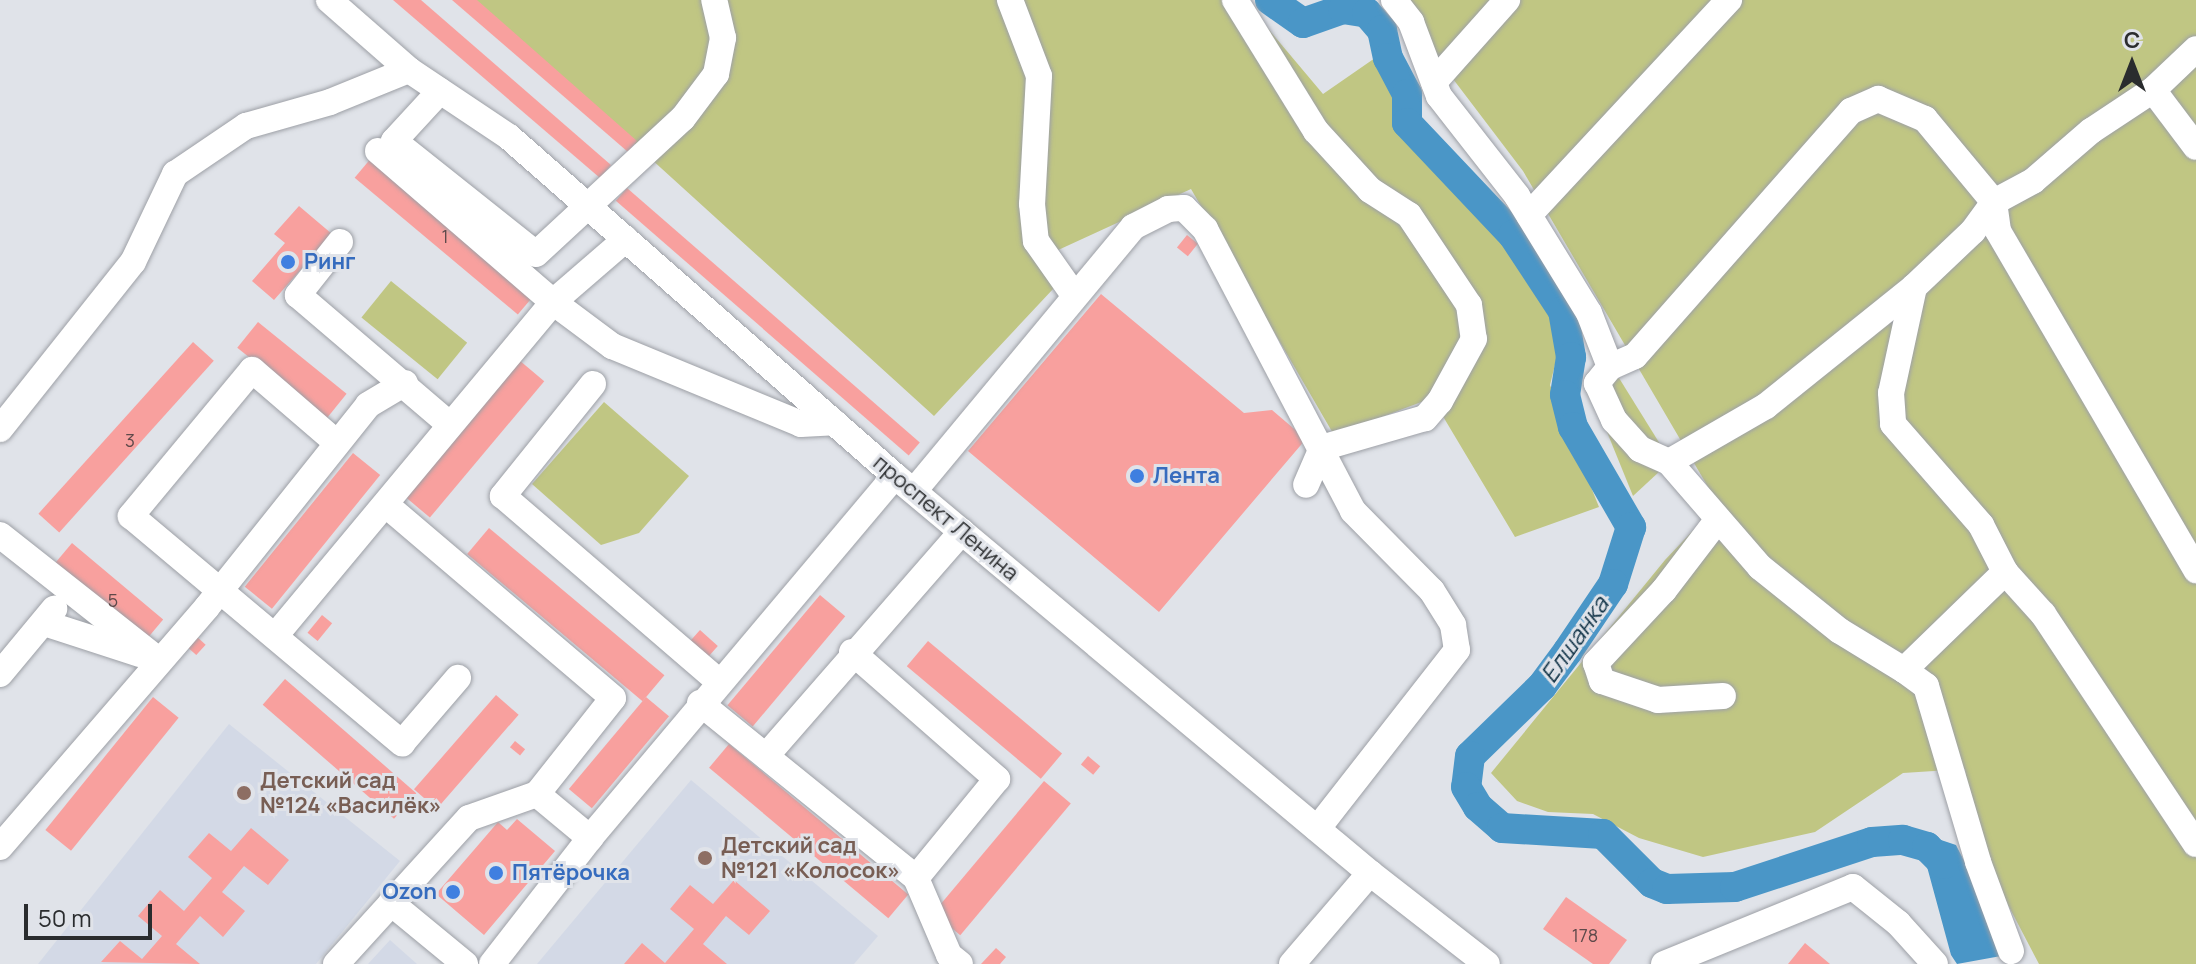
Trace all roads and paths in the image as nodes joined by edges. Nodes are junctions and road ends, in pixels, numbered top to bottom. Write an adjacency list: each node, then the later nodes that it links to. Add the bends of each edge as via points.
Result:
1 (329, 0): 9 (street, проспект Ленина)
2 (714, 0): 16 (street, via 723,38 716,74 683,118)
3 (1010, 0): 21 (street, via 1039,76 1032,204 1036,241)
4 (1235, 0): 30 (street, via 1316,131 1370,190 1409,215 1469,305 1474,339 1425,418)
5 (1394, 0): 10 (street, via 1411,22)
6 (1507, 0): 10 (street)
7 (1729, 0): 17 (street)
8 (2196, 49): 11 (street)
9 (409, 70): 12 (street, проспект Ленина); 28 (street, via 330,102 246,126 175,174 133,262)
10 (1434, 82): 17 (street)
11 (2153, 90): 13 (street); 15 (street, via 2091,131 2033,181)
12 (440, 91): 16 (street, проспект Ленина, via 509,137); 16 (street, via 394,141 536,254)
13 (2196, 147)
14 (378, 151): 22 (street)
15 (1994, 202): 20 (street, via 1973,231); 23 (street, via 1925,119 1878,99 1851,111 1635,356); 38 (street, via 1998,231)
16 (585, 204): 18 (street, проспект Ленина)
17 (1529, 215): 23 (street, via 1589,313)
18 (626, 239): 22 (street); 26 (street, проспект Ленина)
19 (340, 242): 24 (street, via 298,295)
20 (1914, 287): 31 (street, via 1766,406); 39 (street, via 1891,393 1893,424 1981,525)
21 (1074, 295): 30 (street, via 1133,227 1168,209 1184,208 1205,229); 32 (street)
22 (553, 302): 26 (street, via 612,346 801,424); 27 (street)
23 (1610, 367): 31 (street, via 1597,383 1614,420 1640,449)
24 (405, 383): 27 (street); 29 (street, via 368,405)
25 (593, 384): 49 (street, via 503,496)
26 (834, 422): 32 (street, проспект Ленина)
27 (450, 425): 34 (street)
28 (0, 429)
29 (337, 443): 40 (street); 40 (street, via 252,370 131,516)
30 (1322, 448): 33 (street); 54 (street, via 1353,511 1432,591 1453,625 1457,650)
31 (1669, 462): 35 (street)
32 (905, 484): 36 (street, проспект Ленина); 49 (street)
33 (1306, 485)
34 (386, 505): 43 (street); 53 (street, via 613,698)
35 (1716, 522): 46 (street, via 1760,567 1840,631); 50 (street, via 1664,590 1596,663 1602,681 1658,700)
36 (962, 531): 44 (street); 54 (street, проспект Ленина)
37 (0, 535): 41 (street)
38 (2196, 570)
39 (2005, 572): 46 (street); 56 (street, via 2043,614)
40 (219, 590): 43 (street); 45 (street)
41 (66, 592): 42 (street); 45 (street)
42 (44, 623): 45 (street); 47 (street)
43 (275, 636): 48 (street, via 402,743)
44 (852, 652): 52 (street); 59 (street, via 997,779)
45 (158, 660): 57 (street)
46 (1904, 670): 61 (street, via 1926,686 1978,862)
47 (0, 674)
48 (458, 678)
49 (718, 681): 51 (street)
50 (1723, 696)
51 (700, 703): 52 (street); 55 (street)
52 (766, 756): 59 (street)
53 (537, 794): 55 (street); 60 (street, via 469,818)
54 (1317, 829): 58 (street, проспект Ленина)
55 (590, 838): 65 (street)
56 (2196, 844)
57 (0, 847)
58 (1370, 873): 66 (street); 67 (street, проспект Ленина)
59 (916, 878): 62 (street)
60 (391, 903): 63 (street); 64 (street)
61 (2011, 951)
62 (951, 961)
63 (336, 964)
64 (465, 964)
65 (492, 964)
66 (1292, 964)
67 (1487, 964)
68 (1664, 964): 69 (street, via 1853,887 1898,923)
69 (1935, 964)

